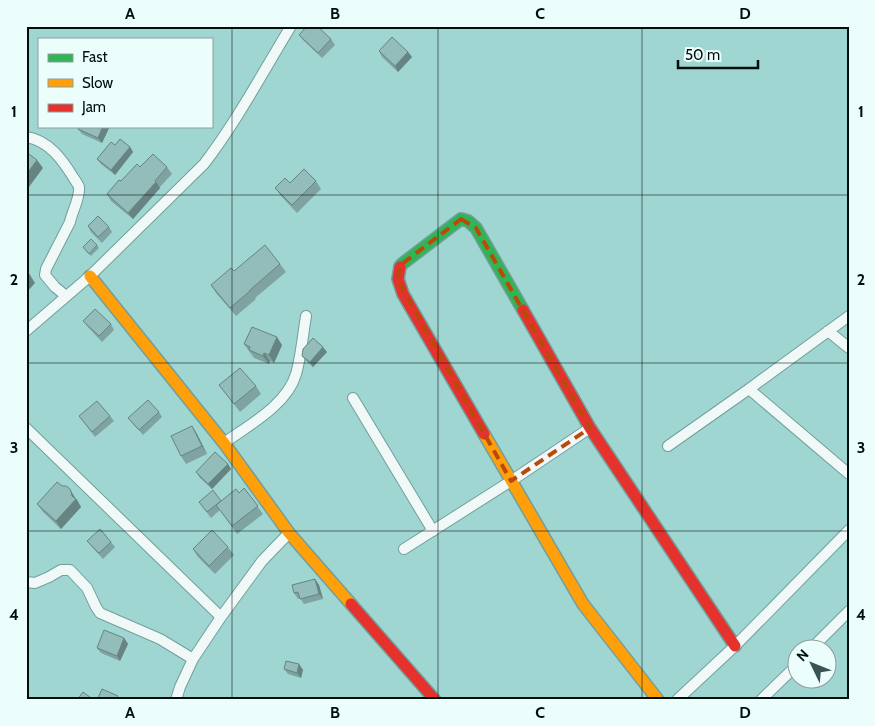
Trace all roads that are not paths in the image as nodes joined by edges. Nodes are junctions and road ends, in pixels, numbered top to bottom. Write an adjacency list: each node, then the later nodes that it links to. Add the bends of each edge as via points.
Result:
1 (291, 26): 3 (street, via 229,130 204,164)
2 (26, 137): 4 (street, via 35,138 55,151 79,186 70,222 45,275)
3 (90, 276): 4 (street); 14 (street)
4 (66, 296): 7 (street)
5 (306, 316): 14 (street, via 292,386 275,406)
6 (849, 316): 8 (street)
7 (26, 331)
8 (828, 331): 9 (street); 10 (street)
9 (849, 348)
10 (749, 389): 15 (street); 16 (street)
11 (353, 398): 19 (street)
12 (26, 428): 24 (street)
13 (590, 428): 17 (street); 17 (street, via 476,228 461,219 402,264 397,279); 26 (street)
14 (224, 443): 20 (street)
15 (668, 446)
16 (849, 474)
17 (511, 481): 19 (street); 31 (street, via 583,604)
18 (849, 530): 26 (street)
19 (433, 531): 21 (street)
20 (289, 533): 24 (street, via 262,561); 30 (street)
21 (404, 549)
22 (26, 582): 27 (street, via 35,583 61,570 70,570 88,588 100,613 160,639)
23 (849, 611): 25 (street)
24 (222, 617): 27 (street)
25 (822, 638)
26 (735, 646): 32 (street)
27 (193, 659): 29 (street)
28 (788, 674): 33 (street)
29 (176, 700)
30 (435, 700)
31 (658, 700)
32 (677, 700)
33 (761, 700)

